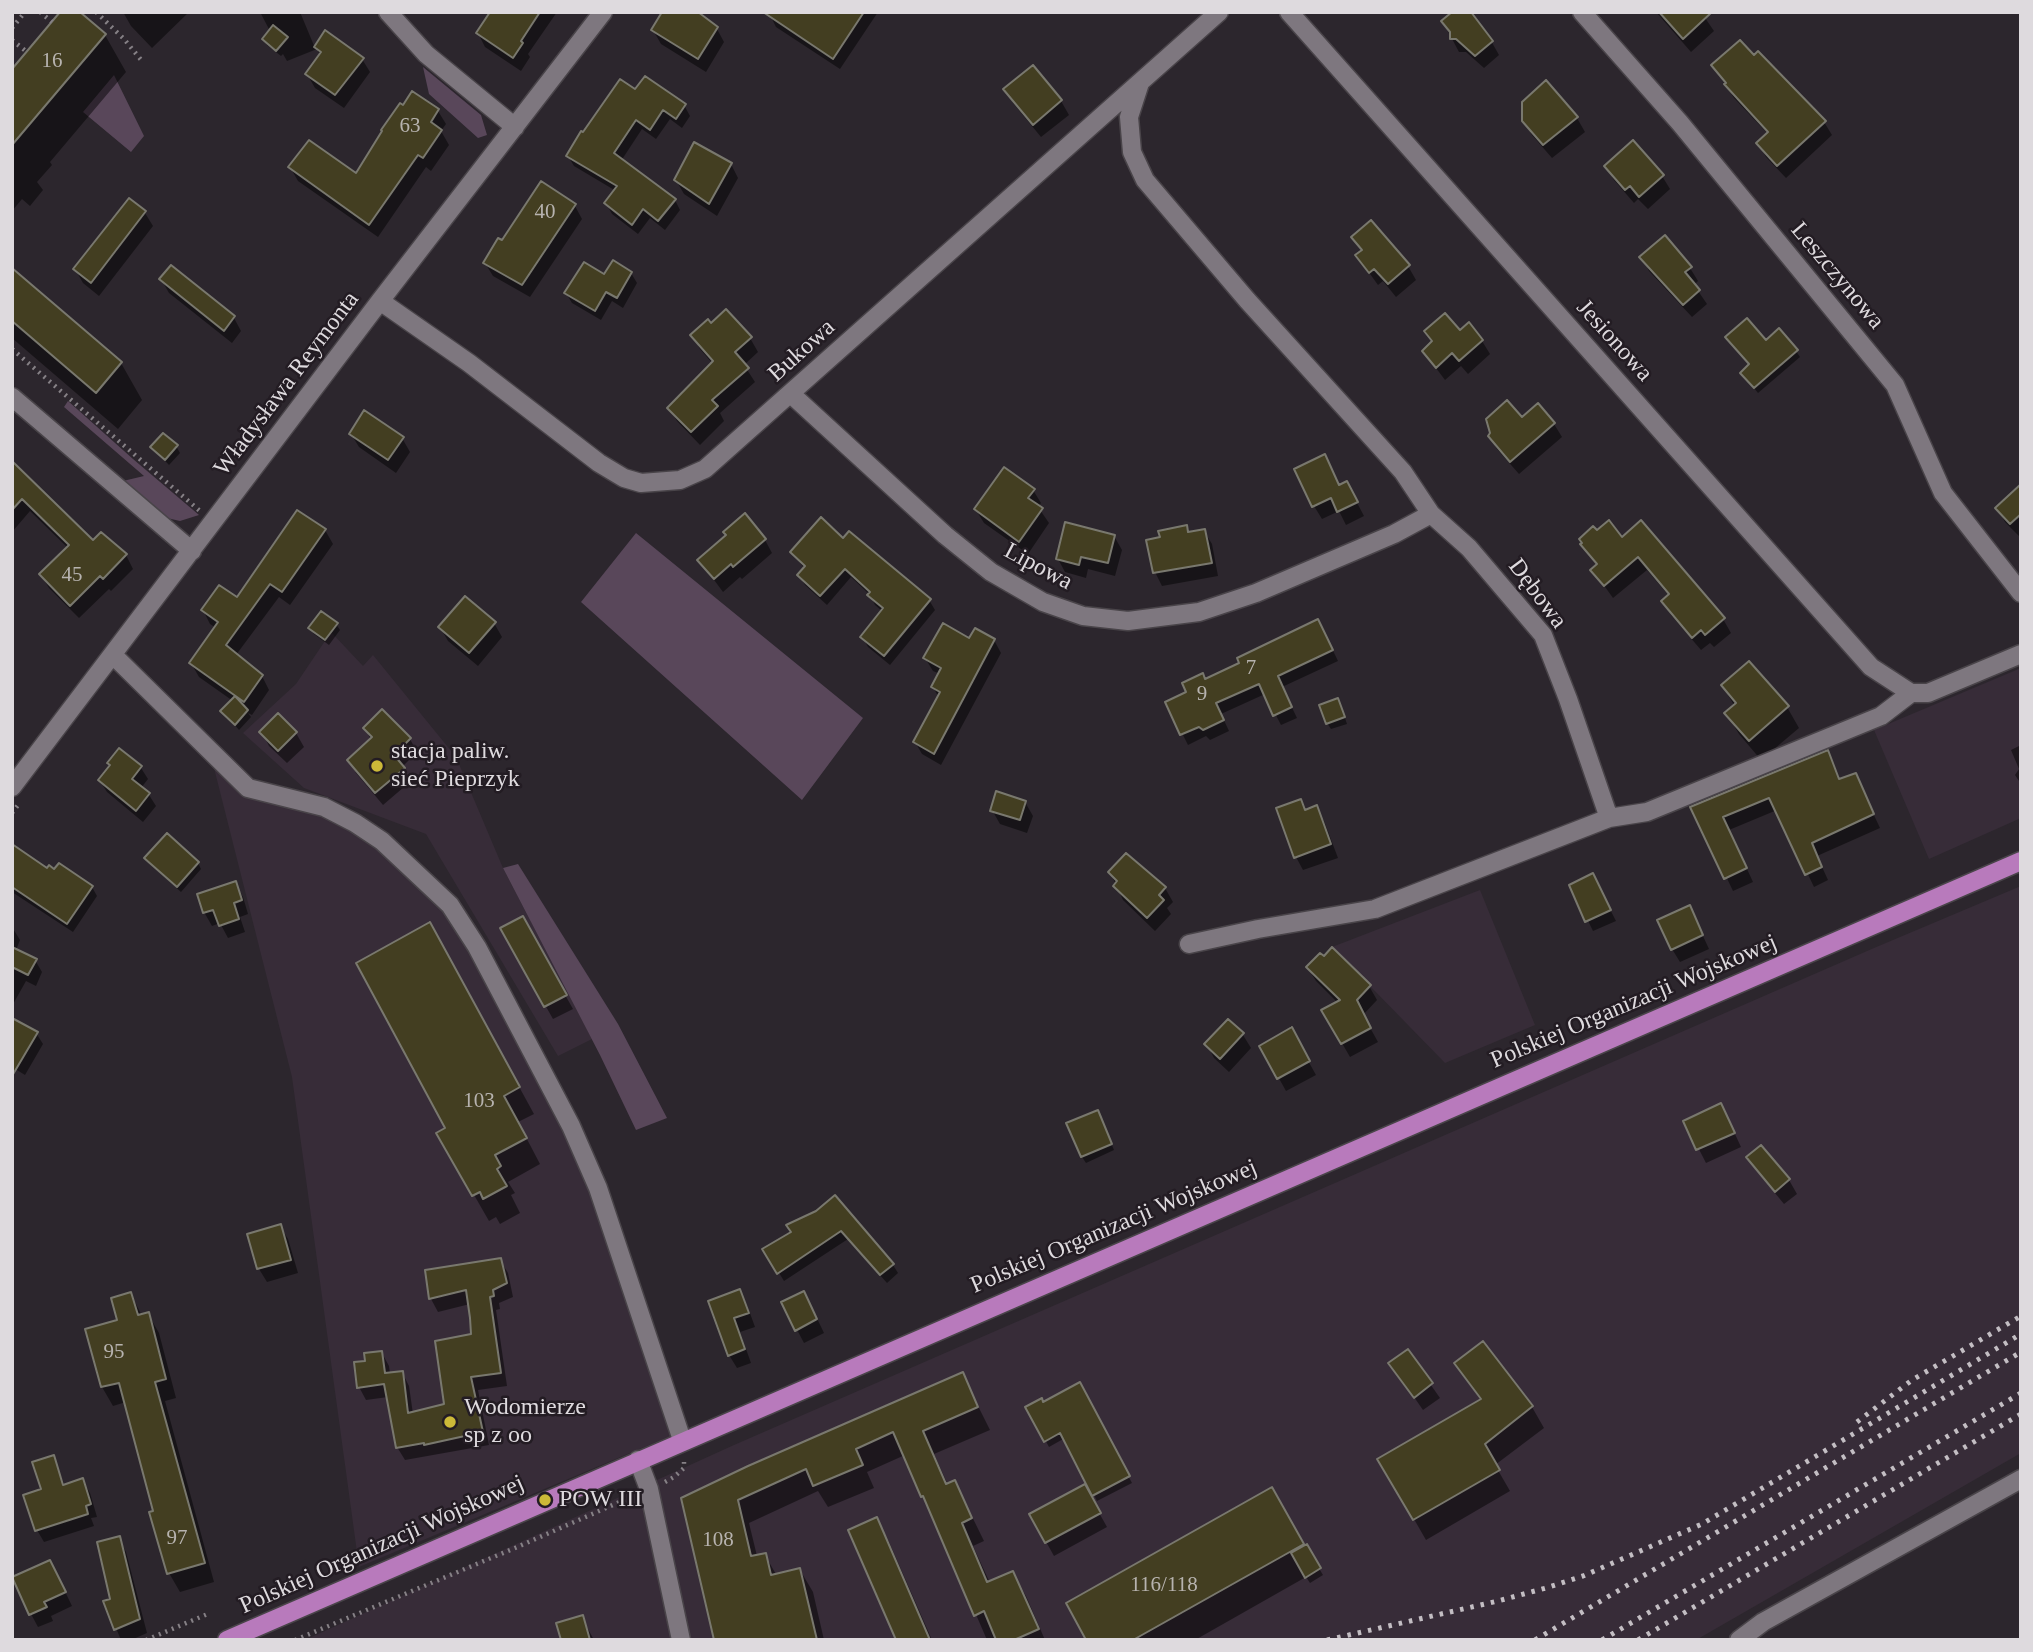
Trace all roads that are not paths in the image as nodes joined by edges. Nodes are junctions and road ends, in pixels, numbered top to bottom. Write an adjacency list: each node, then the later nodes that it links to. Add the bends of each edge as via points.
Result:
1 (388, 12): 7 (street, via 426,54)
2 (603, 12): 7 (street, Władysława Reymonta)
3 (1219, 12): 6 (street, Bukowa)
4 (1289, 12): 16 (street, Jesionowa, via 1871,667)
5 (1582, 12): 13 (street, Leszczynowa, via 1895,385 1943,493)
6 (1140, 83): 9 (street, Bukowa); 11 (street, Dębowa, via 1129,117 1132,152 1145,180 1403,472)
7 (515, 127): 8 (street, Władysława Reymonta)
8 (380, 301): 9 (street, Bukowa, via 599,463 641,483 680,480 705,469); 12 (street, Władysława Reymonta)
9 (791, 394): 11 (street, Lipowa, via 991,572 1043,602 1083,616 1128,621 1199,612 1256,593)
10 (12, 397): 12 (street)
11 (1431, 514): 18 (street, Dębowa, via 1469,548 1543,635)
12 (192, 551): 15 (street, Władysława Reymonta)
13 (2021, 593)
14 (2021, 654): 16 (street, via 1928,693)
15 (113, 655): 17 (street, Władysława Reymonta); 21 (street, via 248,788 324,807 355,823 383,841 450,905 552,1090 598,1188)
16 (1911, 693): 18 (street, via 1881,716 1647,812)
17 (12, 787)
18 (1609, 818): 20 (street, via 1375,909)
19 (2021, 861): 21 (main road, Polskiej Organizacji Wojskowej)
20 (1189, 944)
21 (682, 1440): 22 (main road, Polskiej Organizacji Wojskowej)
22 (638, 1460): 24 (main road, Polskiej Organizacji Wojskowej); 25 (street, via 649,1489)
23 (2021, 1479): 26 (street, via 1763,1622)
24 (227, 1640)
25 (681, 1640)
26 (1739, 1640)

